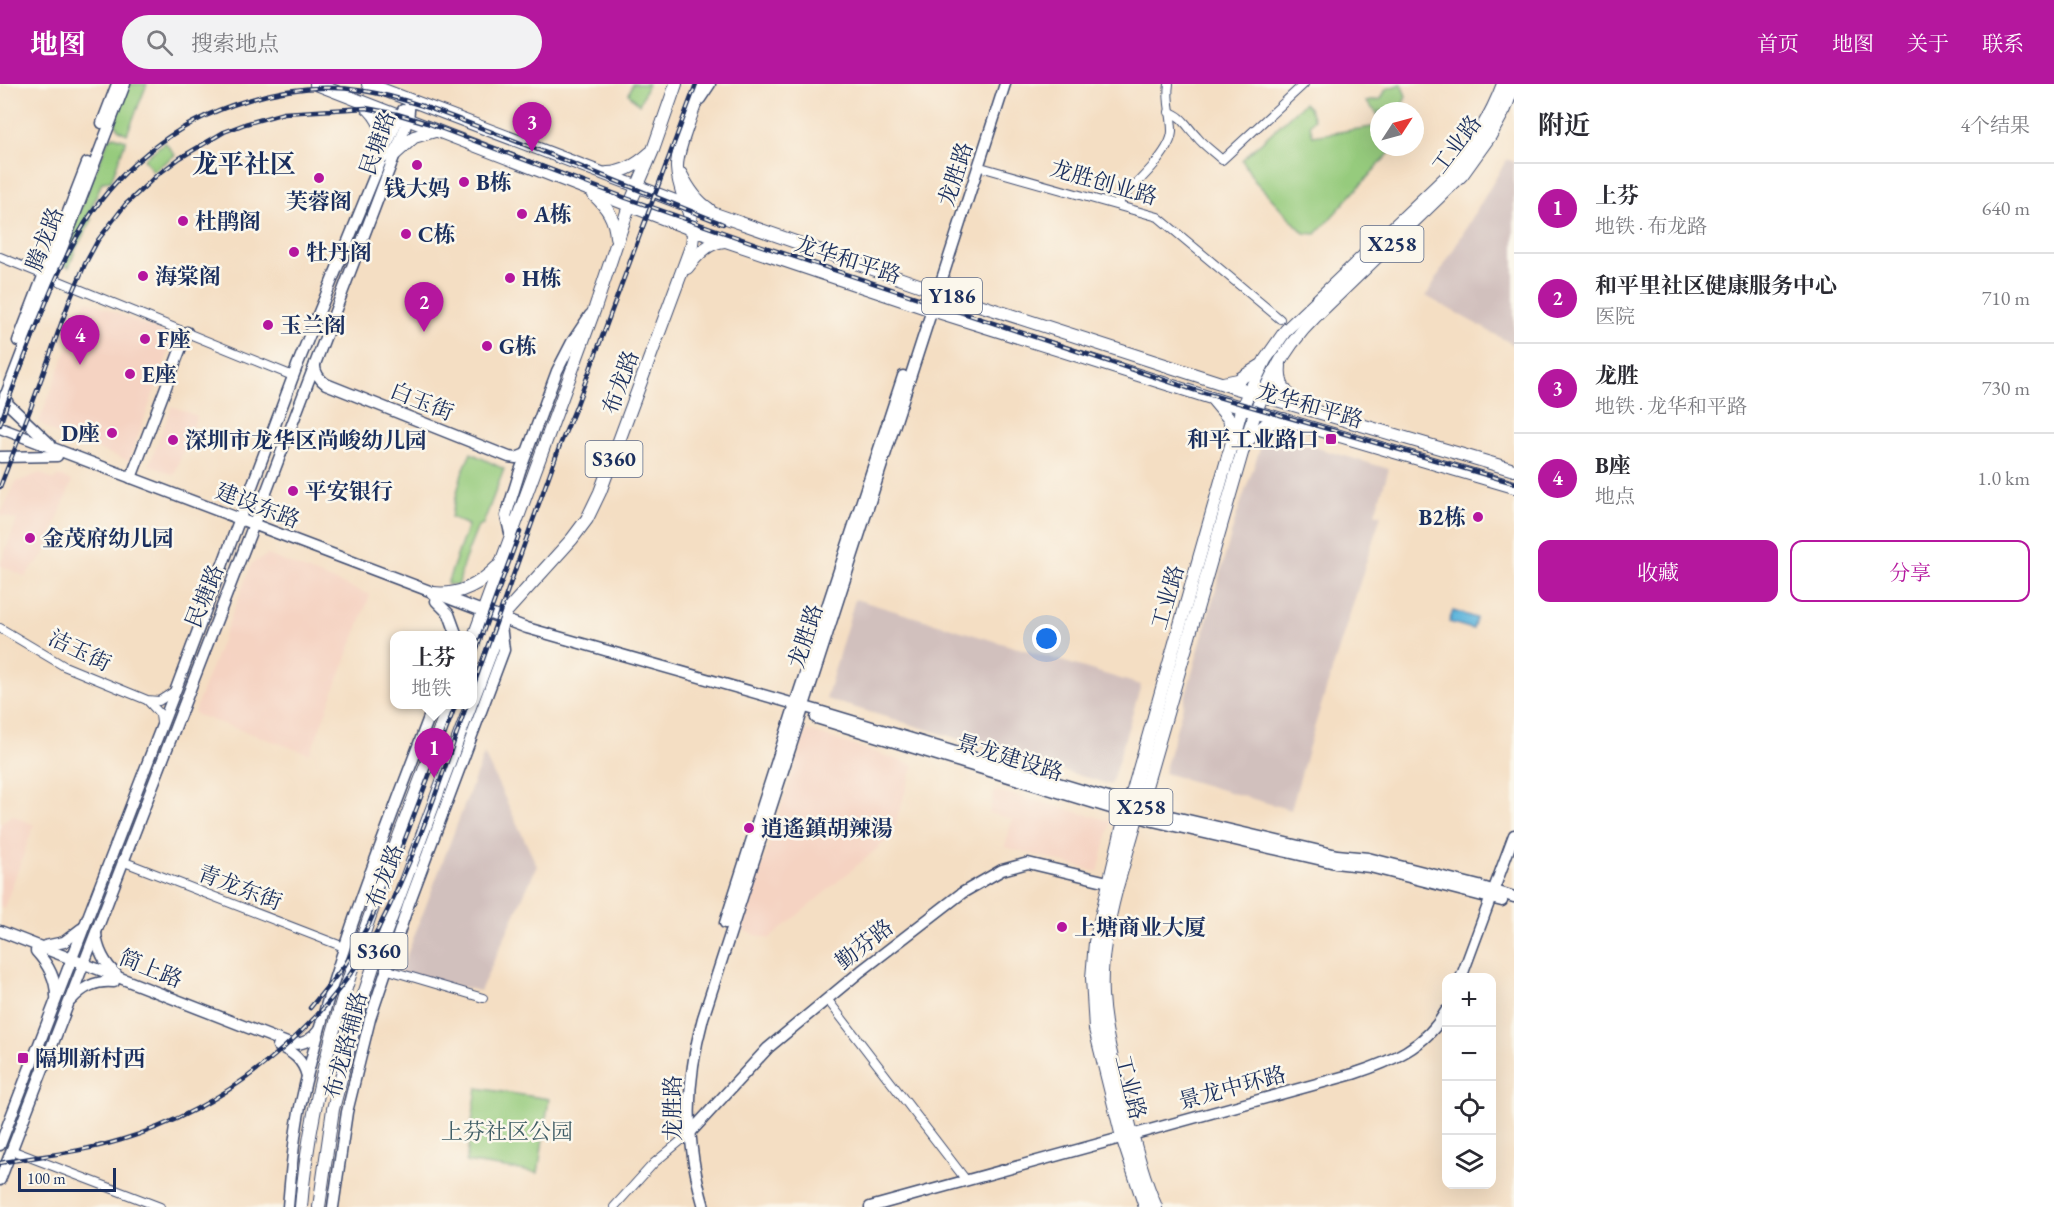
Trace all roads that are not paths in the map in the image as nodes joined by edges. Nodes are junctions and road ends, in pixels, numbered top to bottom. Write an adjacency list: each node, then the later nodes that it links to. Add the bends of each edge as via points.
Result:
1 (117, 84): 36 (main road, 腾龙路)
2 (125, 84): 36 (main road, 腾龙路)
3 (316, 84): 15 (main road, 龙华和平路 / Y186)
4 (369, 84): 14 (main road, 龙华和平路 / Y186)
5 (676, 84): 20 (main road)
6 (702, 84): 16 (main road, 布龙路 / S360)
7 (710, 84): 16 (main road)
8 (998, 84): 37 (main road, 龙胜路)
9 (1005, 84): 23 (main road, 龙胜路)
10 (1169, 84): 17 (street)
11 (1304, 84): 17 (street, via 1222,160)
12 (1503, 84): 40 (main road, 工业路 / X258, via 1486,123 1453,170)
13 (1514, 85): 42 (main road, 工业路 / X258, via 1490,136 1462,175 1310,322)
14 (410, 100): 18 (main road, 民塘路); 24 (main road, 龙华和平路 / Y186)
15 (359, 101): 18 (main road, 龙华和平路 / Y186); 21 (main road, via 369,109 383,132)
16 (696, 105): 22 (main road, 布龙路 / S360)
17 (1169, 111): 27 (street, via 1172,130 1168,147)
18 (404, 118): 19 (main road, 龙华和平路 / Y186); 21 (main road, 民塘路)
19 (436, 131): 21 (main road, via 414,137); 26 (main road, 龙华和平路 / Y186)
20 (653, 150): 24 (main road, via 628,168); 25 (main road)
21 (389, 155): 44 (main road, 民塘路); 45 (main road, 民塘路)
22 (677, 167): 28 (main road, 布龙路 / S360); 30 (main road, via 690,191)
23 (981, 167): 27 (street, 龙胜创业路); 37 (main road, 龙胜路)
24 (602, 173): 25 (main road, 龙华和平路 / Y186)
25 (638, 186): 28 (main road, 龙华和平路 / Y186); 29 (main road)
26 (586, 189): 29 (main road, 龙华和平路 / Y186); 33 (main road, via 610,212)
27 (1116, 204): 40 (street, 龙胜创业路, via 1160,218)
28 (686, 205): 30 (main road, 龙华和平路 / Y186); 31 (main road, 布龙路 / S360)
29 (629, 206): 31 (main road, 龙华和平路 / Y186); 33 (main road)
30 (715, 213): 37 (main road, 龙华和平路 / Y186)
31 (693, 230): 32 (main road, 龙华和平路 / Y186); 35 (main road, 布龙路 / S360)
32 (726, 241): 35 (main road, via 707,247); 39 (main road, 龙华和平路 / Y186)
33 (616, 242): 38 (main road)
34 (0, 257): 36 (street)
35 (681, 274): 76 (main road, 布龙路 / S360, via 614,459 587,519 510,606)
36 (47, 275): 41 (street); 47 (main road, 腾龙路)
37 (935, 291): 39 (main road, 龙胜路); 46 (main road, 龙华和平路 / Y186)
38 (595, 308): 62 (main road, via 564,356); 72 (main road)
39 (929, 308): 51 (main road, 龙华和平路 / Y186); 87 (main road, 龙胜路)
40 (1285, 323): 43 (main road, 工业路 / X258)
41 (187, 332): 45 (street); 67 (main road)
42 (1284, 355): 50 (main road, 工业路 / X258); 53 (main road, via 1279,371 1281,384 1289,396)
43 (1265, 360): 46 (main road, via 1242,378); 48 (main road, 工业路 / X258)
44 (315, 364): 49 (main road, 民塘路); 62 (main road, 白玉街, via 326,384 509,457)
45 (293, 376): 70 (main road, 民塘路)
46 (1219, 382): 48 (main road, 龙华和平路 / Y186)
47 (3, 392): 54 (main road, 腾龙路); 61 (main road, via 8,404)
48 (1248, 392): 50 (main road, 龙华和平路 / Y186); 52 (main road, 工业路 / X258)
49 (303, 395): 66 (main road, 白玉街, via 313,388 323,389); 71 (main road, 民塘路)
50 (1262, 396): 53 (main road, 龙华和平路 / Y186); 55 (main road, 工业路 / X258)
51 (1209, 397): 52 (main road, 龙华和平路 / Y186); 59 (main road, via 1229,419)
52 (1242, 407): 55 (main road, 龙华和平路 / Y186); 59 (main road, 工业路 / X258)
53 (1307, 409): 65 (main road, 龙华和平路 / Y186)
54 (0, 410)
55 (1256, 411): 56 (main road, 龙华和平路 / Y186); 60 (main road, 工业路 / X258)
56 (1284, 419): 60 (main road, via 1263,426); 64 (main road, 龙华和平路 / Y186)
57 (0, 428): 61 (main road, 建设东路)
58 (0, 435): 61 (main road, 建设东路)
59 (1233, 439): 89 (main road, 工业路 / X258)
60 (1244, 446): 89 (main road, 工业路 / X258)
61 (56, 452): 63 (main road); 67 (main road, 建设东路); 70 (main road, 建设东路)
62 (526, 454): 66 (main road)
63 (0, 457)
64 (1440, 465): 68 (main road, 龙华和平路 / Y186); 69 (main road)
65 (1514, 470)
66 (520, 471): 72 (main road, via 506,516)
67 (131, 478): 70 (main road, 建设东路)
68 (1514, 487)
69 (1514, 495)
70 (238, 522): 71 (main road, 建设东路); 81 (main road, 民塘路)
71 (253, 527): 74 (main road, 建设东路); 92 (main road, 民塘路)
72 (511, 537): 73 (main road)
73 (502, 561): 74 (main road, via 466,590); 75 (main road)
74 (435, 597): 75 (main road, 建设东路); 78 (main road, via 449,614)
75 (482, 615): 76 (main road, 建设东路); 79 (main road); 80 (main road)
76 (502, 622): 82 (main road, 布龙路 / S360); 87 (main road, 景龙建设路, via 526,635); 106 (main road, 布龙路辅路, via 504,650)
77 (0, 628): 83 (street, 洁玉街, via 74,671)
78 (455, 631)
79 (468, 631)
80 (476, 631)
81 (176, 688): 83 (street, via 165,698); 88 (main road, 民塘路)
82 (477, 688)
83 (147, 700): 88 (street, via 160,714)
84 (432, 709): 93 (main road, 布龙路辅路)
85 (448, 709): 91 (main road, 布龙路 / S360)
86 (469, 709): 127 (main road, 布龙路 / S360, via 358,1013 333,1109)
87 (798, 709): 89 (main road, 景龙建设路); 119 (main road, 龙胜路, via 695,1017 683,1081)
88 (161, 727): 98 (main road, 民塘路)
89 (1134, 811): 94 (main road, 工业路 / X258); 95 (main road, 景龙建设路, via 1335,863); 118 (main road, 工业路 / X258, via 1109,918 1102,982 1108,1041)
90 (1514, 835): 95 (main road)
91 (398, 843): 93 (main road); 126 (main road, 布龙路 / S360, via 353,964 336,1023 310,1134)
92 (122, 861): 99 (main road, 民塘路); 102 (street, 青龙东街)
93 (370, 875): 102 (main road, 布龙路辅路)
94 (1108, 882): 110 (main road, 勤芬路, via 1028,863 1002,870 938,910); 118 (main road, 工业路 / X258, via 1095,942 1092,997 1100,1049)
95 (1492, 894): 96 (main road, 景龙建设路); 97 (main road, 景龙建设路); 107 (main road)
96 (1514, 897)
97 (1514, 904)
98 (86, 921): 103 (main road, via 64,942); 104 (main road, 民塘路)
99 (97, 927): 105 (main road, 民塘路); 108 (main road, via 100,952)
100 (0, 931): 103 (main road, 简上路)
101 (0, 939): 103 (main road, 简上路)
102 (344, 947): 114 (main road, 布龙路辅路)
103 (37, 948): 104 (main road, 简上路); 111 (main road, via 56,986)
104 (71, 961): 105 (main road, 简上路); 111 (main road, 民塘路)
105 (83, 966): 108 (main road, 简上路); 112 (main road, 民塘路)
106 (386, 969): 109 (street); 128 (main road, 布龙路辅路, via 347,1112)
107 (1463, 973)
108 (116, 979): 112 (main road, via 90,985); 115 (main road, 简上路)
109 (483, 998)
110 (827, 999): 119 (main road, 勤芬路, via 768,1048); 123 (street)
111 (56, 1002): 117 (main road, 民塘路)
112 (67, 1005): 121 (main road, 民塘路)
113 (1442, 1018): 118 (main road, 景龙中环路, via 1423,1040 1380,1065)
114 (320, 1030): 115 (main road, via 306,1042); 116 (main road, 布龙路辅路)
115 (286, 1046): 116 (main road)
116 (308, 1077): 125 (main road, 布龙路辅路, via 300,1109)
117 (3, 1130): 120 (main road, 民塘路)
118 (1127, 1135): 123 (main road, 景龙中环路); 133 (main road, 工业路 / X258); 134 (main road, 工业路 / X258)
119 (686, 1136): 129 (street, via 654,1163); 130 (main road, 龙胜路); 131 (main road, 龙胜路)
120 (0, 1145)
121 (11, 1150): 122 (main road, 民塘路); 124 (street)
122 (0, 1180)
123 (966, 1180): 132 (main road, 景龙中环路)
124 (160, 1207)
125 (288, 1207)
126 (301, 1207)
127 (319, 1207)
128 (333, 1207)
129 (614, 1207)
130 (697, 1207)
131 (704, 1207)
132 (870, 1207)
133 (1145, 1207)
134 (1156, 1207)

